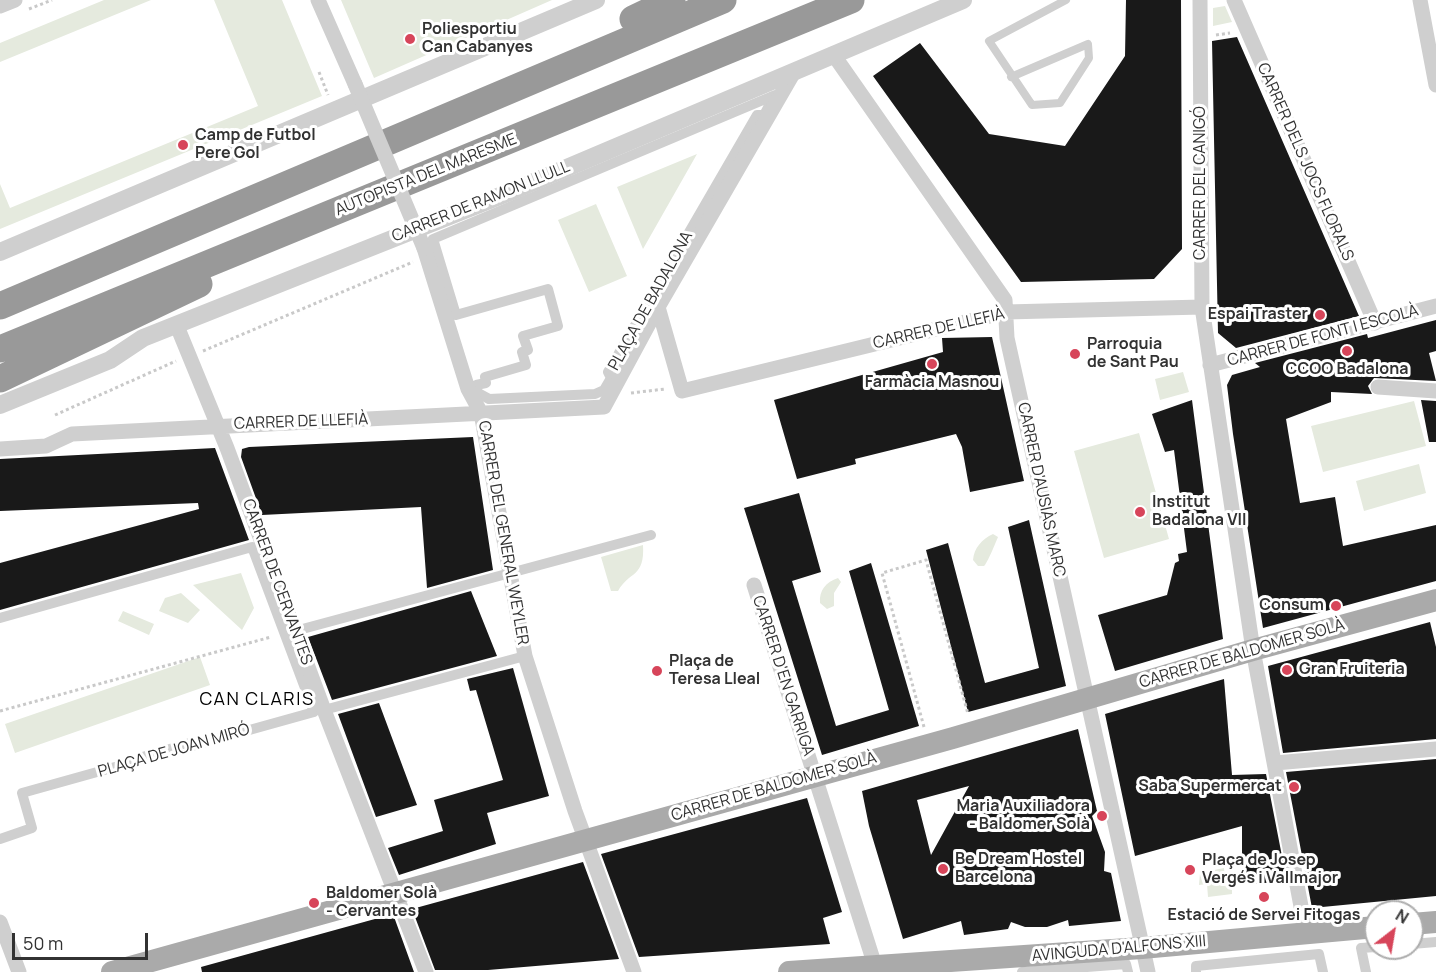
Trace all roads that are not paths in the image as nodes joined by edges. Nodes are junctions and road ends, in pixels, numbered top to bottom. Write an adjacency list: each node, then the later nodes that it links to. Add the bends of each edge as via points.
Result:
1 (15, 0): 12 (street)
2 (318, 0): 35 (street, CARRER DEL GENERAL WEYLER, bridge, via 424,248 468,389)
3 (596, 0): 20 (street)
4 (672, 0): 14 (highway, via 629,20)
5 (723, 0): 14 (highway)
6 (851, 0): 19 (highway, AUTOPISTA DEL MARESME, via 444,169)
7 (963, 0): 13 (street, CARRER DE RAMON LLULL)
8 (1066, 0): 16 (lane, via 989,41)
9 (1200, 0): 24 (street, CARRER DEL CANIGÓ)
10 (1234, 0): 26 (street, CARRER DELS JOCS FLORALS)
11 (1420, 0): 17 (street)
12 (0, 6)
13 (833, 54): 15 (street, CARRER DE RAMON LLULL); 25 (street, CARRER D'AUSIÀS MARC, via 994,280 1005,300)
14 (569, 63): 21 (highway)
15 (794, 72): 23 (street, PLAÇA DE BADALONA); 27 (street, CARRER DE RAMON LLULL)
16 (1011, 77): 16 (lane, via 1033,68 1088,44 1089,58 1060,103 1032,105)
17 (1436, 85)
18 (764, 115): 18 (street, PLAÇA DE BADALONA, via 757,115 609,372 611,378 604,390 595,394 489,399 478,393 476,385 486,383 485,377 526,365 522,352 528,350 523,336 558,326 548,290 456,315 433,239 775,95)
19 (307, 221): 28 (highway, AUTOPISTA DEL MARESME); 30 (highway, via 193,288)
20 (0, 252)
21 (0, 306)
22 (1436, 306): 26 (street, CARRER DE FONT I ESCOLÀ)
23 (658, 307): 25 (street, CARRER DE LLEFIÀ, via 682,391); 34 (street, PLAÇA DE BADALONA)
24 (1202, 307): 25 (street, CARRER DE LLEFIÀ); 29 (street, CARRER DEL CANIGÓ)
25 (1006, 312): 46 (street, CARRER D'AUSIÀS MARC, via 1007,338)
26 (1375, 323): 29 (street, CARRER DE FONT I ESCOLÀ)
27 (177, 326): 33 (street, CARRER DE RAMON LLULL, via 142,338 110,360); 36 (street, CARRER DE CERVANTES)
28 (0, 350)
29 (1210, 365): 44 (street, CARRER DEL CANIGÓ)
30 (5, 377)
31 (1378, 387): 32 (street)
32 (1436, 391)
33 (0, 405)
34 (604, 407): 35 (street, CARRER DE LLEFIÀ)
35 (481, 413): 36 (street, CARRER DE LLEFIÀ); 39 (street, CARRER DEL GENERAL WEYLER)
36 (217, 425): 37 (street, CARRER DE LLEFIÀ, via 72,434 46,446); 43 (street, CARRER DE CERVANTES)
37 (0, 449)
38 (651, 535): 39 (street, via 519,573)
39 (508, 572): 43 (street); 45 (street, CARRER DEL GENERAL WEYLER)
40 (754, 585): 50 (street, CARRER D'EN GARRIGA)
41 (1436, 600): 44 (main road, CARRER DE BALDOMER SOLÀ)
42 (0, 618): 43 (street, PLAÇA DE JOAN MIRÓ, via 252,547)
43 (290, 632): 47 (street, CARRER DE CERVANTES); 51 (street, PLAÇA DE JOAN MIRÓ, via 314,712 192,746 190,743 22,794 32,828)
44 (1252, 650): 46 (main road, CARRER DE BALDOMER SOLÀ); 49 (street, CARRER DEL CANIGÓ)
45 (525, 656): 47 (street); 52 (street, CARRER DEL GENERAL WEYLER)
46 (1086, 699): 50 (main road, CARRER DE BALDOMER SOLÀ); 57 (street, CARRER D'AUSIÀS MARC)
47 (324, 710): 53 (street, CARRER DE CERVANTES)
48 (1436, 749): 49 (street)
49 (1275, 763): 56 (street, CARRER DEL CANIGÓ)
50 (815, 776): 52 (main road, CARRER DE BALDOMER SOLÀ); 59 (street, CARRER D'EN GARRIGA)
51 (0, 839)
52 (586, 839): 53 (main road, CARRER DE BALDOMER SOLÀ); 63 (street, CARRER DEL GENERAL WEYLER)
53 (395, 893): 61 (main road, CARRER DE BALDOMER SOLÀ); 62 (street, CARRER DE CERVANTES)
54 (0, 922): 60 (street)
55 (1364, 928): 56 (main road, AVINGUDA D'ALFONS XIII)
56 (1306, 933): 57 (main road, AVINGUDA D'ALFONS XIII)
57 (1142, 948): 59 (main road, AVINGUDA D'ALFONS XIII); 67 (street, CARRER D'AUSIÀS MARC)
58 (1364, 948): 70 (street, via 1361,948)
59 (876, 970): 64 (main road, AVINGUDA D'ALFONS XIII)
60 (19, 972)
61 (112, 972)
62 (426, 972)
63 (634, 972)
64 (789, 972)
65 (1022, 972): 66 (street, via 1126,964)
66 (1128, 972)
67 (1148, 972)
68 (1196, 972): 69 (street, via 1196,966 1319,954)
69 (1323, 972)
70 (1366, 972)

